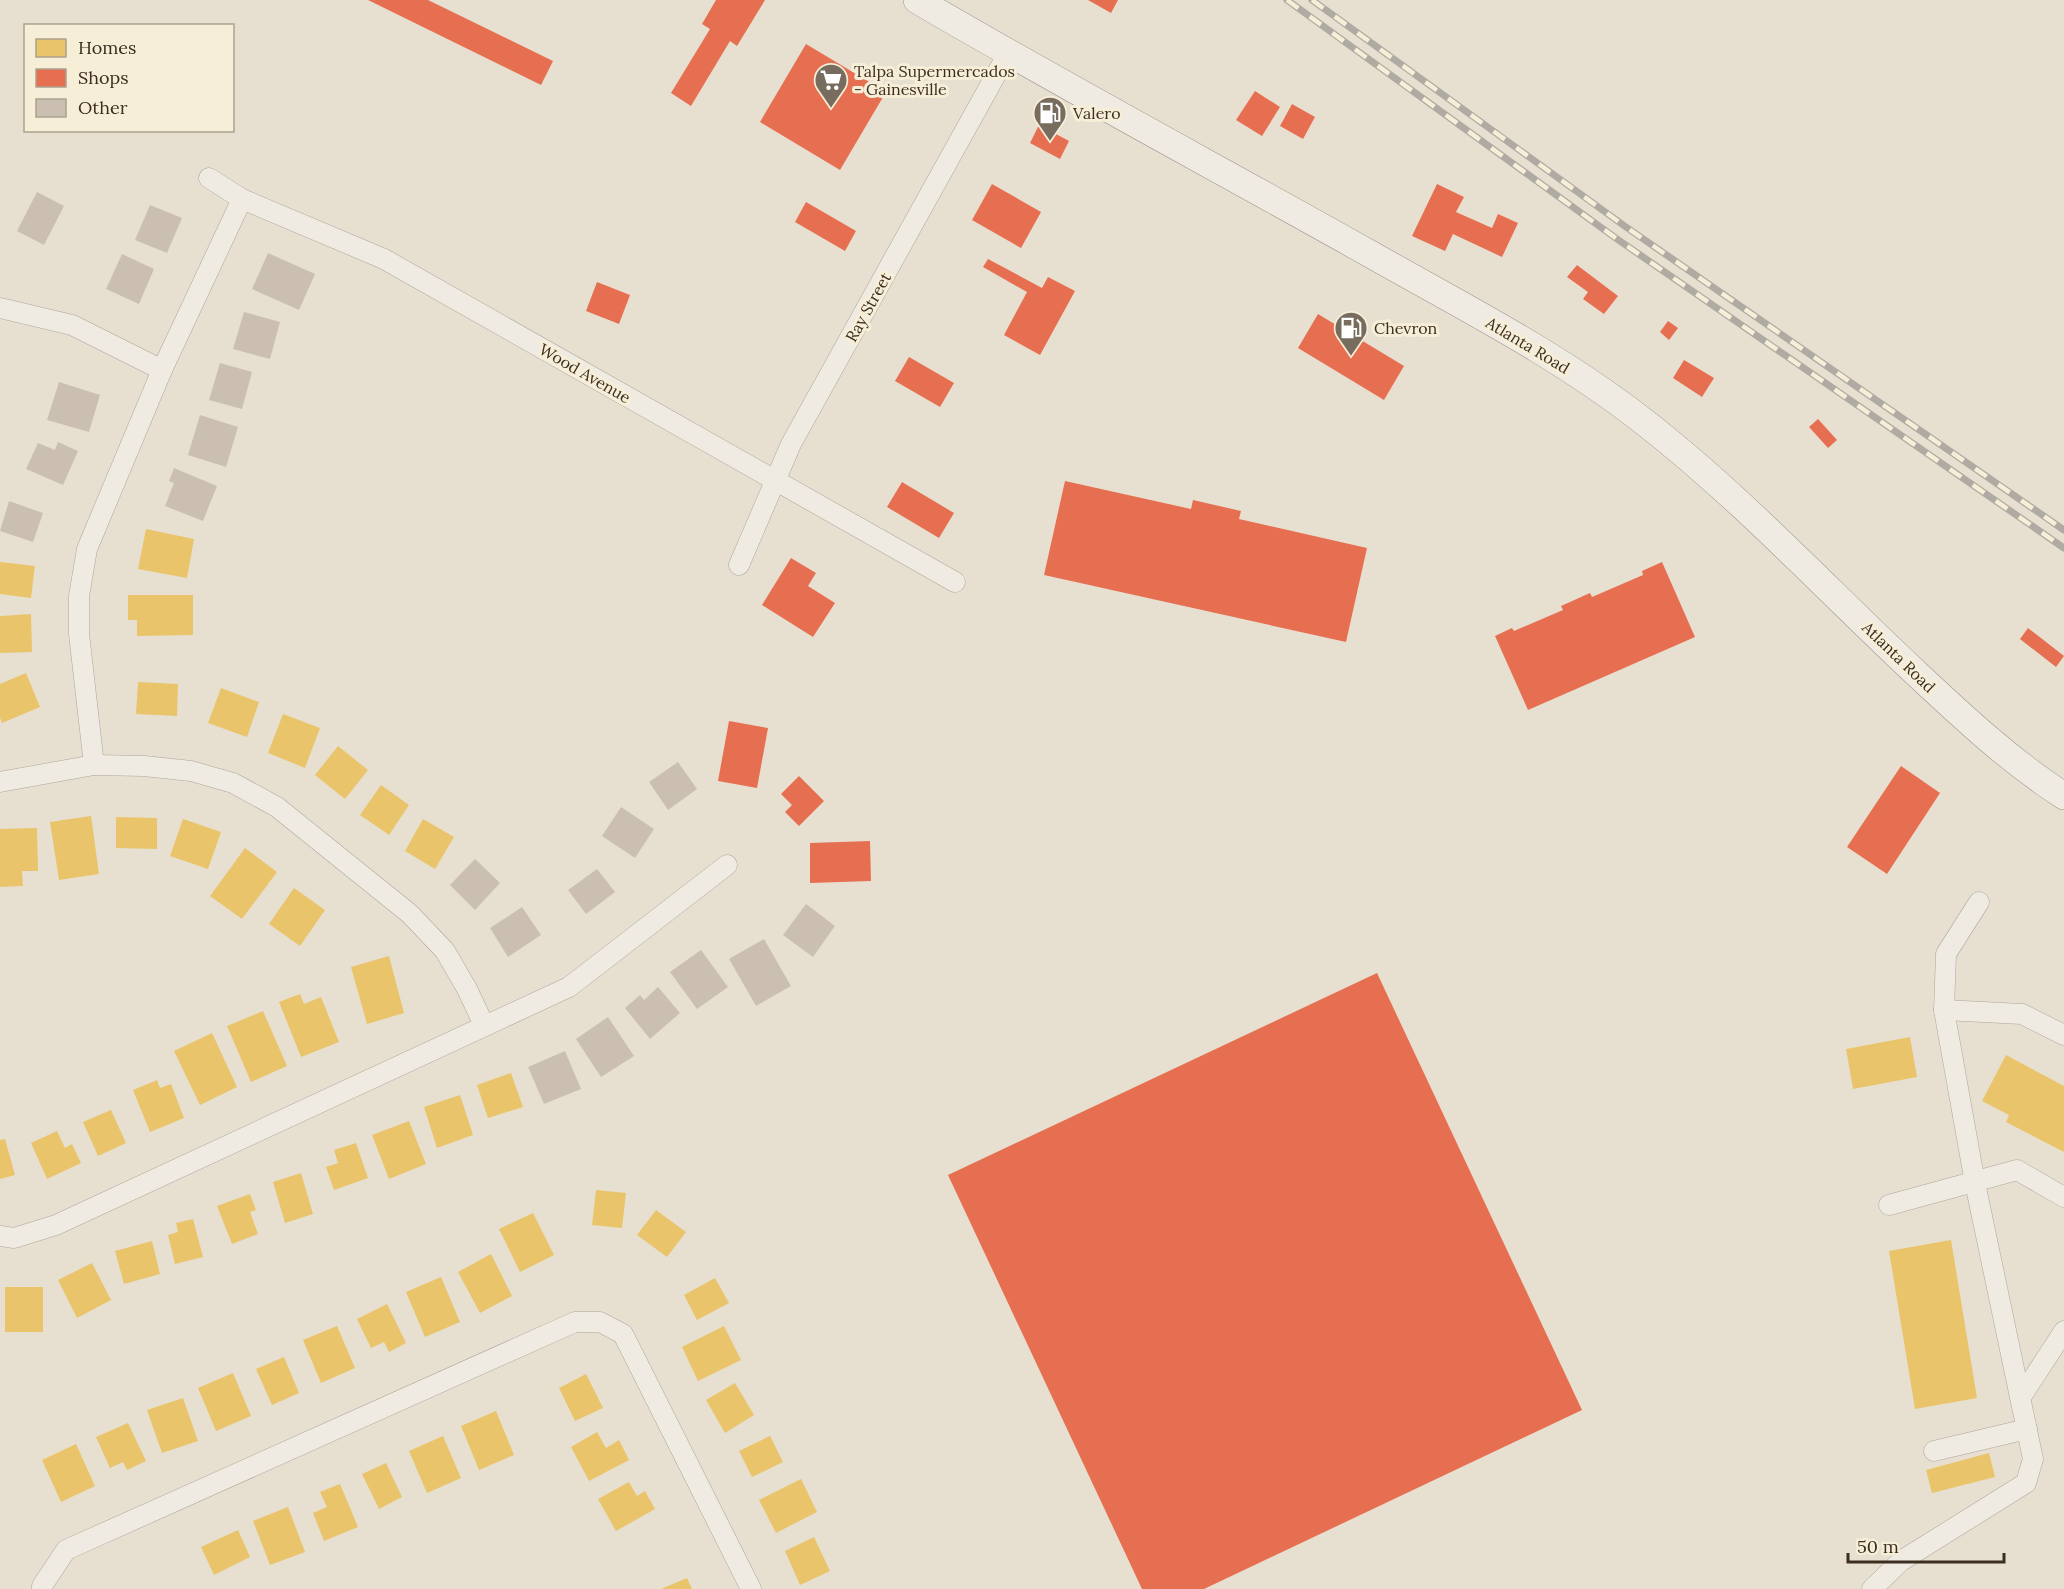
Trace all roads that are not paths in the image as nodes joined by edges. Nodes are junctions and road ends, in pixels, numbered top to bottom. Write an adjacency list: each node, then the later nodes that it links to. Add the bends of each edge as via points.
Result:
1 (917, 0): 2 (main road, Atlanta Road)
2 (1008, 53): 7 (street, Ray Street); 12 (main road, Atlanta Road, via 1458,303 1565,366 1641,419 1721,484 1980,733)
3 (209, 178): 4 (street, Wood Avenue)
4 (242, 199): 6 (street); 7 (street, Wood Avenue, via 384,259)
5 (0, 308): 6 (street, via 72,325)
6 (162, 370): 10 (street, via 87,549 83,572 78,634)
7 (774, 481): 8 (street, Ray Street); 9 (street, Wood Avenue)
8 (739, 565)
9 (955, 582)
10 (94, 765): 11 (street); 16 (street, via 191,771 233,783 278,807 410,914 445,951)
11 (0, 782)
12 (2064, 796)
13 (728, 865): 16 (street, via 569,987)
14 (1979, 902): 15 (street, via 1946,954)
15 (1944, 1010): 17 (street, via 2022,1014); 18 (street)
16 (484, 1025): 21 (street, via 56,1225 14,1238)
17 (2064, 1035)
18 (1975, 1183): 19 (street, via 2017,1170); 20 (street); 23 (street)
19 (2064, 1197)
20 (1889, 1205)
21 (0, 1236)
22 (2064, 1331): 23 (street)
23 (2021, 1397): 24 (street)
24 (2027, 1429): 25 (street); 28 (street, via 2033,1459 2026,1483 1901,1561)
25 (1934, 1451)
26 (42, 1589): 27 (street, via 66,1550 575,1322 600,1322 623,1334)
27 (751, 1589)
28 (1872, 1589)

